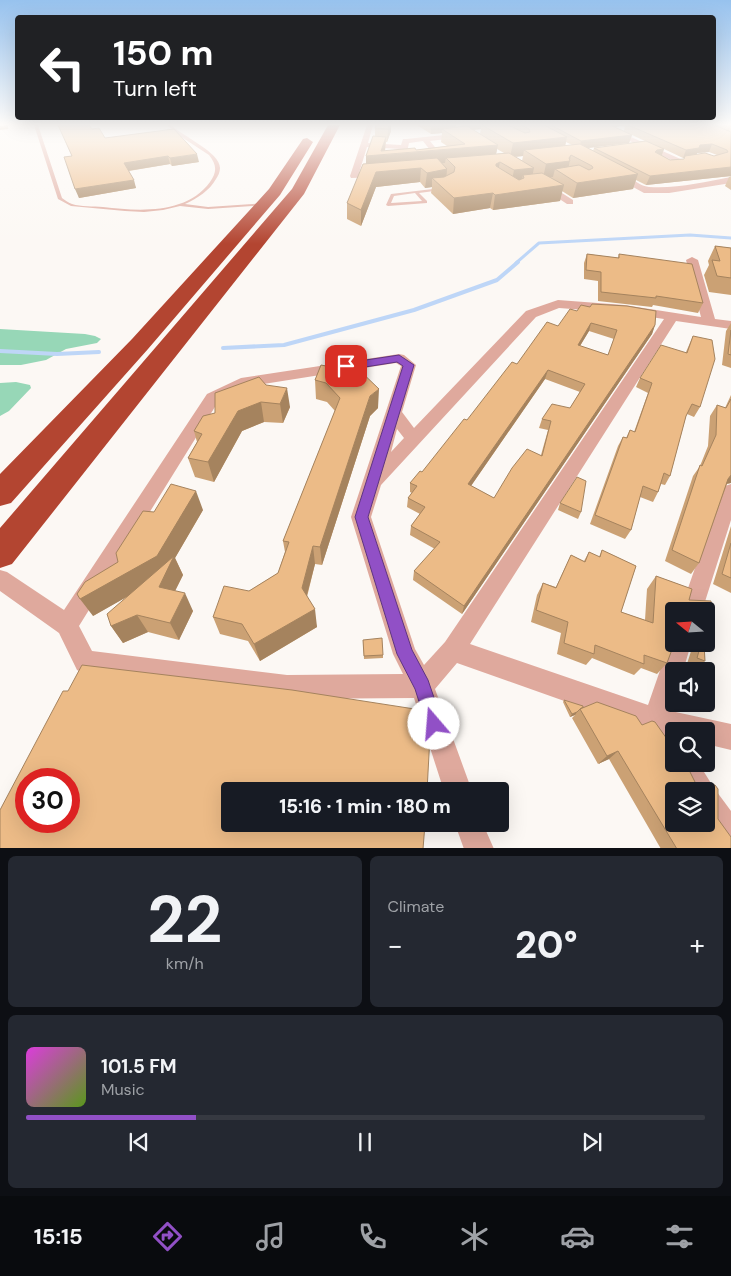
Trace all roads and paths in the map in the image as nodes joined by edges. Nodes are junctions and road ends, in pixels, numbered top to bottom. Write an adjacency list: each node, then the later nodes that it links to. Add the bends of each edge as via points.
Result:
1 (49, 165): 14 (lane, via 60,200 71,205 150,211)
2 (217, 165): 14 (lane, via 214,180 204,192)
3 (293, 165): 13 (highway)
4 (312, 165): 24 (highway, via 299,191)
5 (358, 165): 7 (street, via 354,176)
6 (611, 171): 8 (street, via 644,190 669,190)
7 (390, 173)
8 (731, 180)
9 (539, 181): 12 (street)
10 (442, 189): 11 (lane)
11 (416, 192): 11 (lane, via 426,202 388,206 392,195)
12 (570, 202)
13 (265, 204): 14 (lane, via 208,208); 23 (highway)
14 (178, 205)
15 (692, 260): 17 (street)
16 (672, 316): 17 (street); 20 (street, via 558,304 531,314); 28 (street)
17 (709, 321): 18 (street)
18 (731, 325)
19 (394, 412): 20 (street); 21 (street); 27 (street, via 409,365 399,358 240,383 212,398)
20 (413, 439): 21 (street)
21 (372, 482): 30 (street, via 361,517 405,654)
22 (731, 491): 26 (street)
23 (0, 494)
24 (0, 553)
25 (0, 580): 27 (street)
26 (694, 602)
27 (67, 625): 30 (street, via 85,662 287,687)
28 (453, 650): 30 (street); 31 (street)
29 (677, 652): 31 (street)
30 (422, 686): 34 (street)
31 (655, 720): 32 (street); 33 (street)
32 (665, 735)
33 (731, 737)
34 (455, 782)
35 (715, 812): 37 (street)
36 (473, 832): 38 (street)
37 (731, 836)
38 (479, 848)

